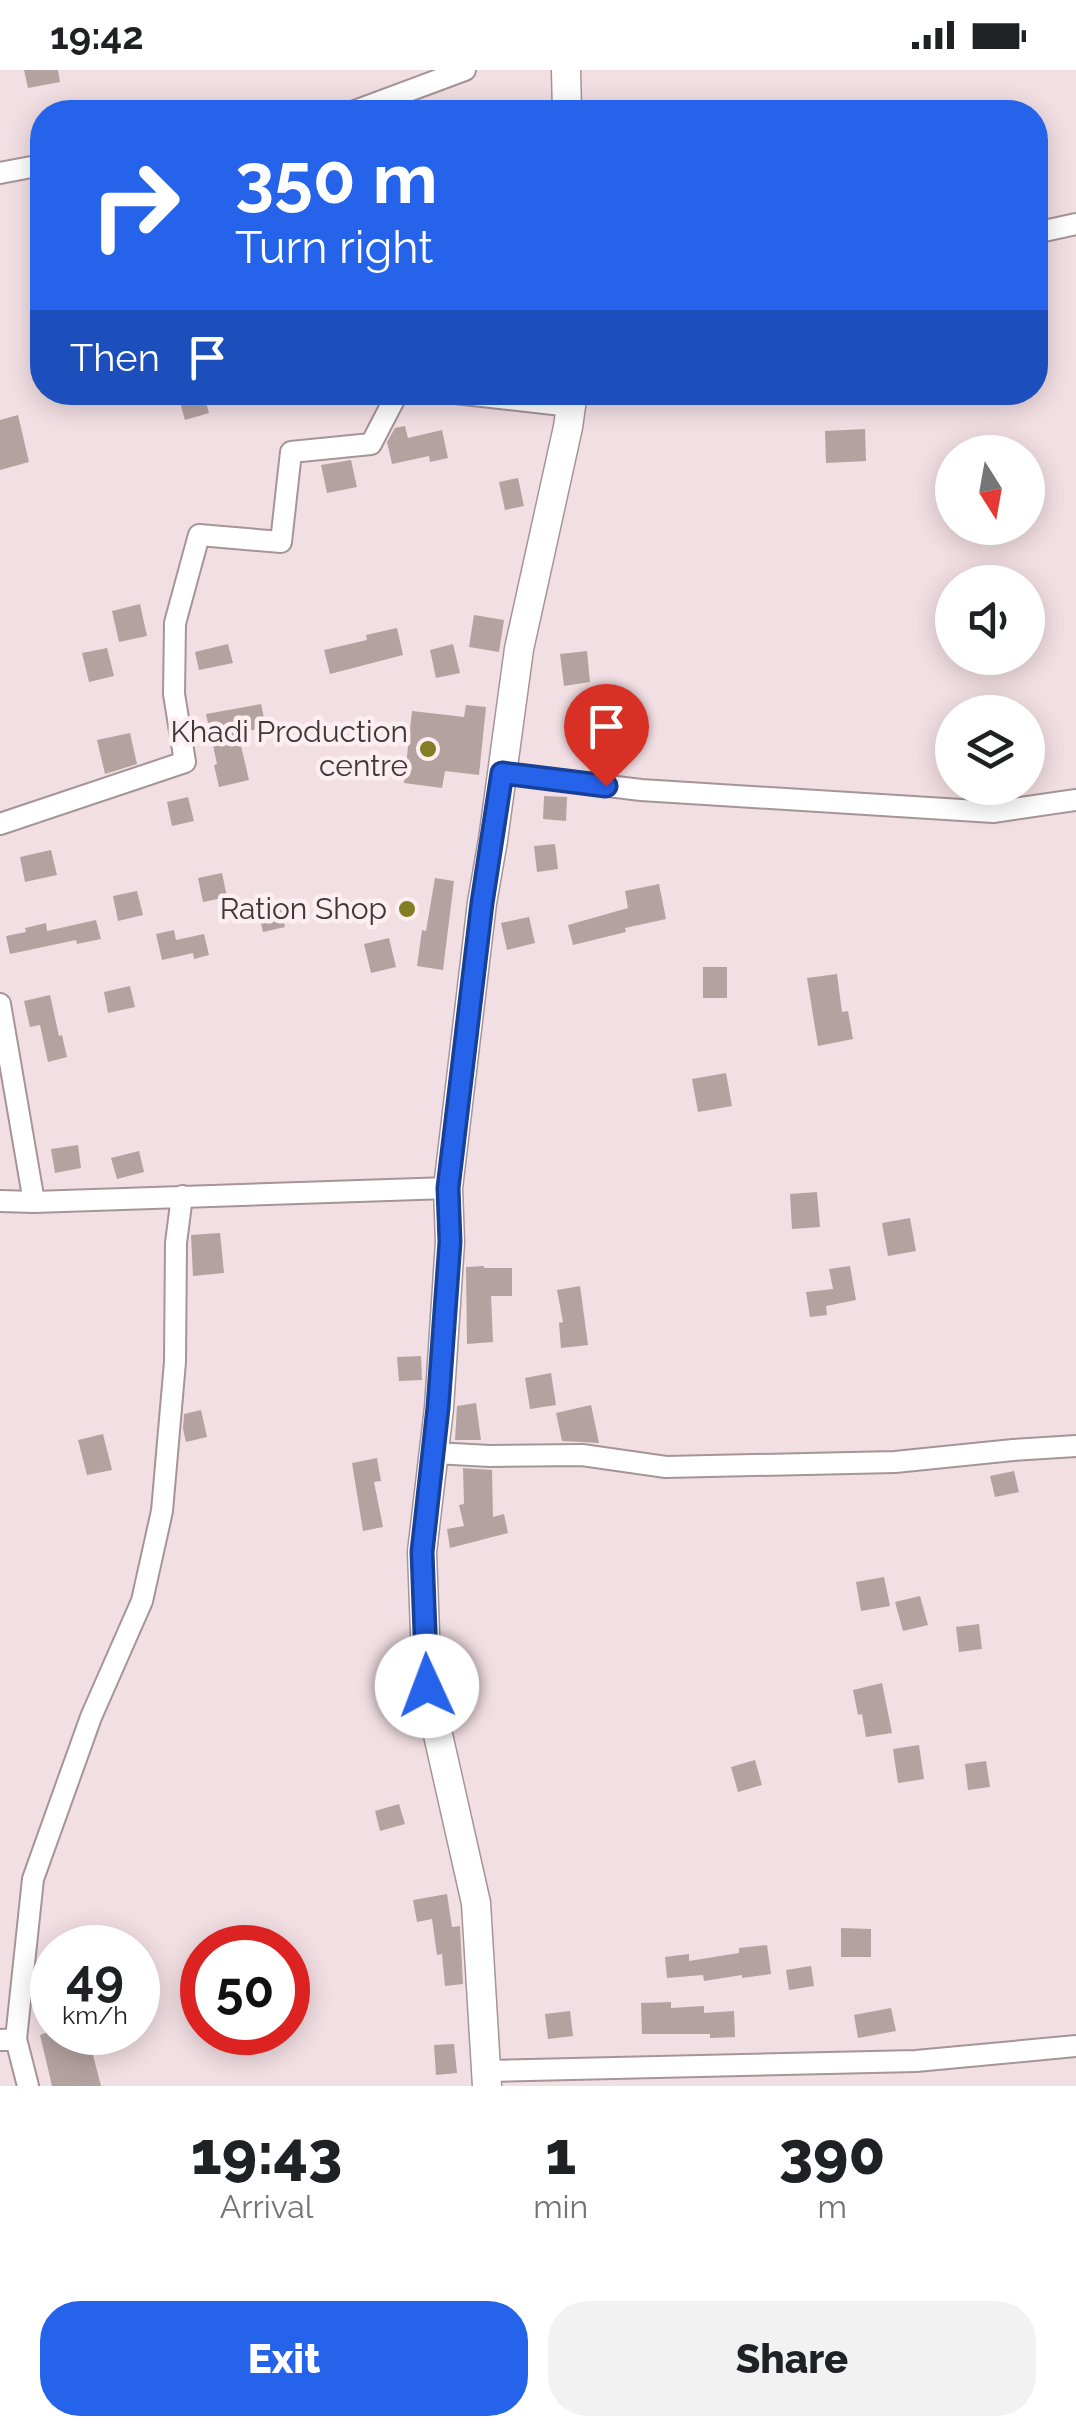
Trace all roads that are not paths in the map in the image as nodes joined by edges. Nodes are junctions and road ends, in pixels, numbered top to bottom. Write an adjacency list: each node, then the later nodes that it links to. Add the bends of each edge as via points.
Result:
1 (465, 70): 3 (street)
2 (566, 70): 4 (main road)
3 (384, 100)
4 (567, 100)
5 (30, 167): 6 (street)
6 (0, 173)
7 (1076, 224): 8 (street)
8 (1048, 230)
9 (391, 405): 13 (street, via 371,444 292,452 281,542 199,535 175,623 174,694 185,762)
10 (571, 405): 11 (main road, via 519,649)
11 (502, 773): 12 (street, via 640,790 993,812); 15 (main road)
12 (1076, 800)
13 (0, 824)
14 (0, 1004): 18 (street)
15 (448, 1188): 16 (street); 20 (main road)
16 (182, 1196): 18 (street); 21 (street, via 162,1511 142,1602 91,1717 33,1879)
17 (0, 1200): 18 (street)
18 (34, 1202)
19 (1076, 1446): 20 (street, via 895,1462 666,1467 582,1455)
20 (434, 1453): 23 (main road, via 422,1552 427,1686 476,1903)
21 (8, 2040): 24 (street)
22 (1076, 2046): 23 (street, via 916,2061)
23 (487, 2078)
24 (28, 2086)

